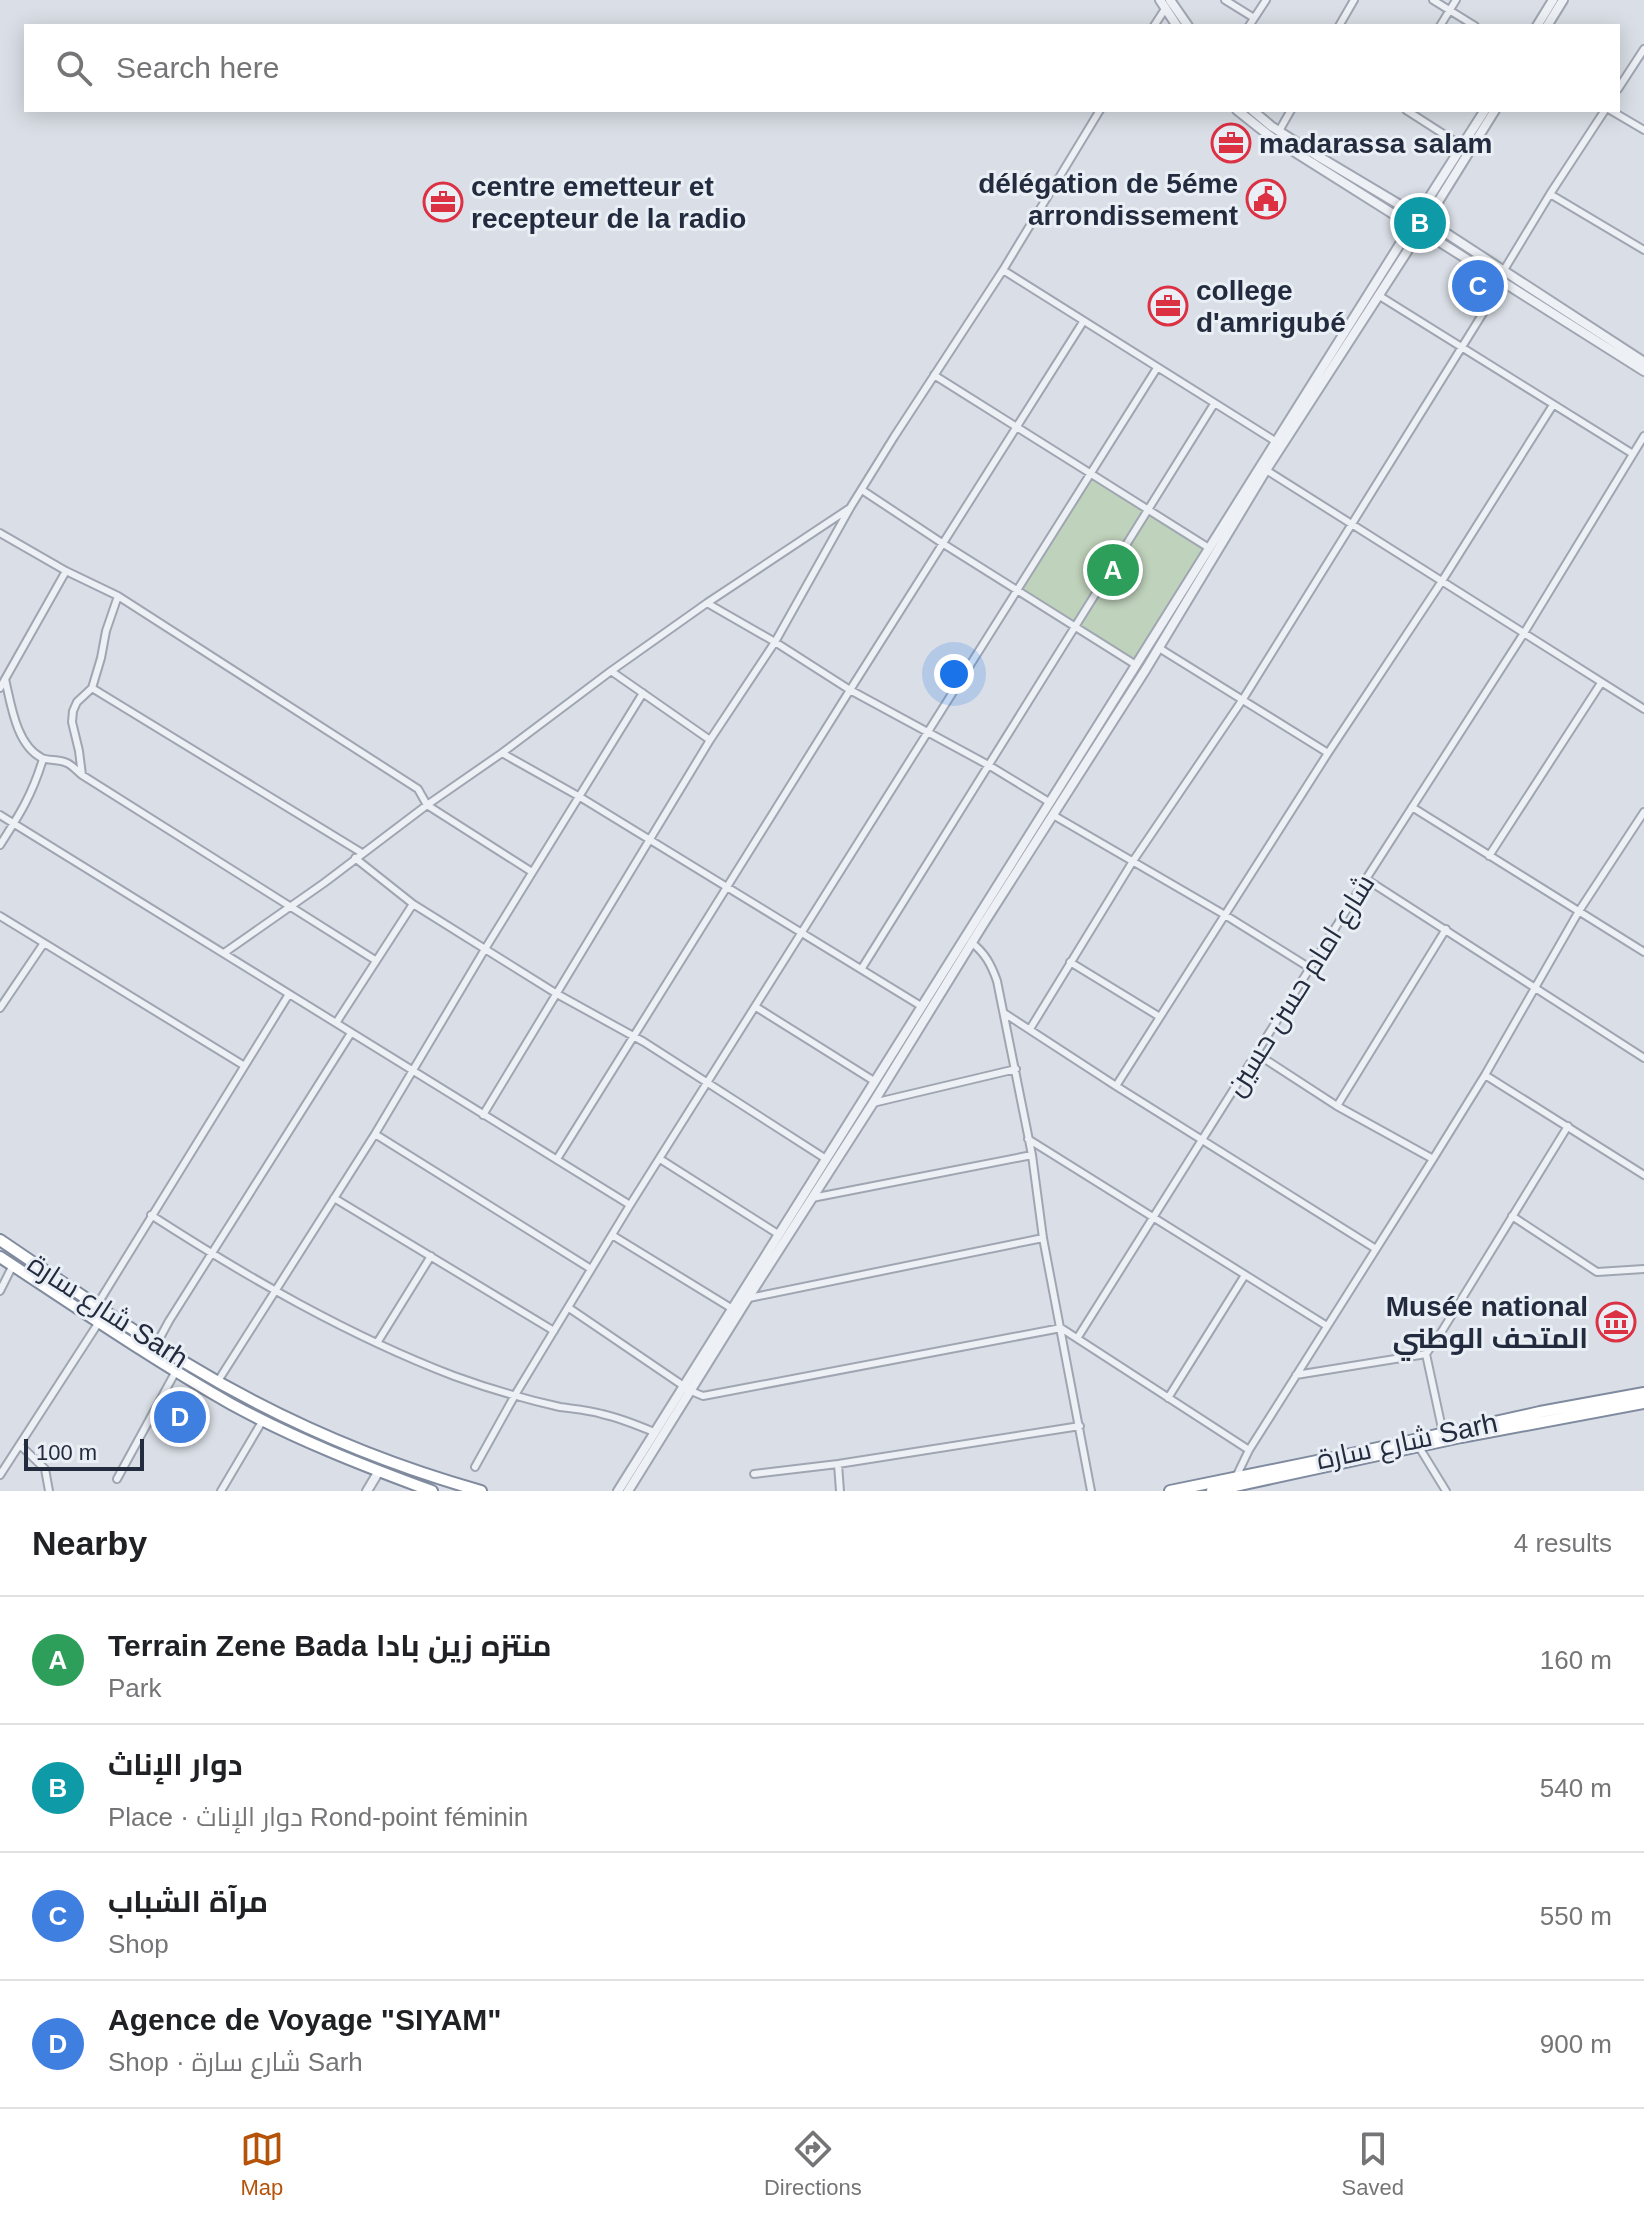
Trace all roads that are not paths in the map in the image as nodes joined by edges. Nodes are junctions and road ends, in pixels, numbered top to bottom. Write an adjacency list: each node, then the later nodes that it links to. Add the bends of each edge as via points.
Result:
1 (1160, 0): 9 (street)
2 (1225, 0): 11 (street)
3 (1266, 0): 11 (street)
4 (1354, 0): 16 (street)
5 (1433, 0): 10 (street)
6 (1456, 0): 10 (street)
7 (1553, 0): 19 (street)
8 (1563, 0): 20 (street)
9 (1168, 4): 12 (street); 13 (street); 14 (street)
10 (1449, 10): 17 (street); 18 (street)
11 (1254, 18): 15 (street)
12 (1155, 24)
13 (1176, 24)
14 (1186, 24)
15 (1250, 24)
16 (1340, 24)
17 (1441, 24)
18 (1472, 24)
19 (1538, 24)
20 (1548, 24)
21 (1644, 49): 22 (street)
22 (1620, 86)
23 (1099, 112): 39 (street)
24 (1240, 112): 37 (street)
25 (1255, 112): 33 (street)
26 (1290, 112): 33 (street)
27 (1409, 112): 34 (street)
28 (1484, 112): 34 (street)
29 (1494, 112): 36 (street)
30 (1606, 112): 35 (street)
31 (1611, 112): 32 (street)
32 (1644, 130)
33 (1279, 131): 36 (street)
34 (1462, 146): 36 (street)
35 (1550, 194): 38 (street); 40 (street)
36 (1423, 217): 37 (street); 37 (street, via 1410,218); 40 (street)
37 (1416, 229): 41 (street); 42 (street); 53 (street)
38 (1644, 250)
39 (1003, 270): 43 (street); 48 (street)
40 (1504, 270): 41 (street); 45 (street)
41 (1503, 281): 44 (street); 47 (street)
42 (1378, 295): 44 (street); 55 (street)
43 (1083, 322): 46 (street); 51 (street)
44 (1461, 347): 50 (street); 60 (street)
45 (1644, 362)
46 (1157, 368): 49 (street); 56 (street)
47 (1644, 371)
48 (934, 375): 51 (street); 57 (street)
49 (1214, 404): 53 (street); 59 (street)
50 (1553, 405): 54 (street); 65 (street)
51 (1015, 428): 56 (street); 62 (street)
52 (1644, 436): 54 (street, شارع امام حسن حسين)
53 (1275, 441): 55 (street)
54 (1633, 454): 70 (street, شارع امام حسن حسين)
55 (1263, 468): 60 (street); 63 (street); 72 (street)
56 (1090, 474): 59 (street); 66 (street)
57 (862, 490): 58 (street); 62 (street)
58 (850, 508): 68 (street); 71 (street)
59 (1148, 510): 63 (street); 69 (street)
60 (1351, 524): 65 (street); 81 (street)
61 (0, 533): 64 (street)
62 (942, 543): 66 (street); 79 (street)
63 (1209, 548): 73 (street)
64 (66, 571): 67 (street); 75 (street)
65 (1442, 581): 70 (street); 86 (street)
66 (1018, 591): 69 (street); 83 (street)
67 (118, 596): 78 (street); 92 (street, via 418,789)
68 (707, 603): 71 (street); 74 (street)
69 (1075, 628): 73 (street); 88 (street)
70 (1524, 633): 76 (street); 93 (street, شارع امام حسن حسين)
71 (775, 642): 79 (street); 84 (street)
72 (1159, 648): 81 (street); 96 (street)
73 (1136, 665): 91 (street)
74 (611, 671): 80 (street); 85 (street)
75 (5, 679): 77 (street); 87 (street, via 24,739)
76 (1601, 683): 82 (street); 101 (street)
77 (0, 688)
78 (92, 688): 89 (street, via 73,711); 100 (street)
79 (850, 690): 83 (street); 105 (street)
80 (643, 693): 84 (street); 90 (street)
81 (1243, 699): 86 (street); 102 (street)
82 (1644, 709)
83 (927, 731): 88 (street); 112 (street)
84 (710, 740): 98 (street)
85 (502, 753): 90 (street); 92 (street)
86 (1328, 753): 109 (street)
87 (43, 759): 89 (street, via 67,763); 97 (street)
88 (990, 766): 91 (street); 120 (street)
89 (82, 775): 107 (street)
90 (580, 797): 98 (street); 103 (street)
91 (1049, 802): 113 (street)
92 (427, 805): 100 (street); 103 (street)
93 (1412, 807): 101 (street); 104 (street, شارع امام حسن حسين)
94 (1644, 812): 108 (street)
95 (0, 815): 97 (street)
96 (1053, 815): 102 (street); 113 (street)
97 (14, 823): 99 (street); 117 (street)
98 (649, 840): 105 (street); 124 (street)
99 (0, 845)
100 (358, 855): 106 (street); 107 (street)
101 (1489, 856): 108 (street)
102 (1133, 861): 109 (street); 119 (street)
103 (532, 872): 115 (street)
104 (1366, 879): 111 (street); 121 (street, شارع امام حسن حسين)
105 (727, 888): 112 (street); 133 (street)
106 (413, 904): 115 (street); 118 (street)
107 (289, 907): 117 (street); 118 (street)
108 (1579, 911): 116 (street); 122 (street)
109 (1225, 915): 121 (street); 129 (street)
110 (0, 916): 114 (street)
111 (1446, 929): 122 (street); 144 (street)
112 (801, 932): 120 (street); 126 (street)
113 (968, 940): 125 (street); 128 (street, via 990,962); 143 (street)
114 (44, 943): 127 (street); 136 (street)
115 (485, 949): 124 (street); 138 (street)
116 (1644, 952)
117 (224, 953): 123 (street)
118 (375, 960): 130 (street)
119 (1070, 962): 129 (street); 131 (street)
120 (862, 968): 125 (street)
121 (1310, 968): 134 (street, شارع امام حسن حسين)
122 (1534, 988): 135 (street); 139 (street)
123 (289, 994): 130 (street); 136 (street)
124 (557, 994): 133 (street); 145 (street)
125 (921, 1006): 140 (street)
126 (756, 1007): 140 (street); 141 (street)
127 (0, 1008)
128 (1004, 1013): 131 (street); 137 (street)
129 (1160, 1017): 142 (street)
130 (336, 1023): 132 (street)
131 (1030, 1029): 142 (street)
132 (351, 1033): 138 (street); 167 (street)
133 (634, 1037): 141 (street); 151 (street)
134 (1257, 1054): 144 (street); 149 (street, شارع امام حسن حسين)
135 (1644, 1058)
136 (243, 1065): 159 (street)
137 (1016, 1069): 143 (street); 148 (street)
138 (411, 1072): 145 (street); 147 (street)
139 (1485, 1075): 146 (street); 154 (street)
140 (874, 1081): 153 (street)
141 (708, 1083): 152 (street); 153 (street)
142 (1116, 1086): 149 (street)
143 (873, 1103): 157 (street)
144 (1337, 1106): 154 (street)
145 (483, 1115): 151 (street)
146 (1568, 1126): 155 (street); 160 (street)
147 (375, 1134): 156 (street); 171 (street)
148 (1028, 1139): 150 (street); 161 (street)
149 (1202, 1139): 161 (street, شارع امام حسن حسين); 166 (street)
150 (1032, 1155): 157 (street); 164 (street)
151 (557, 1159): 158 (street)
152 (660, 1159): 158 (street); 162 (street)
153 (826, 1159): 162 (street)
154 (1433, 1159): 166 (street)
155 (1644, 1175)
156 (334, 1198): 168 (street); 175 (street)
157 (812, 1198): 176 (street)
158 (630, 1205): 163 (street)
159 (151, 1215): 167 (street); 177 (street)
160 (1512, 1216): 172 (street, via 1597,1272); 187 (street)
161 (1153, 1217): 173 (street); 184 (street, شارع امام حسن حسين)
162 (778, 1234): 179 (street)
163 (612, 1235): 171 (street); 179 (street)
164 (1043, 1238): 176 (street); 182 (street)
165 (0, 1240): 177 (highway, شارع سارة Sarh)
166 (1376, 1249): 181 (street)
167 (211, 1254): 175 (street); 186 (street)
168 (431, 1256): 183 (street); 185 (street)
169 (0, 1257): 170 (highway, شارع سارة Sarh)
170 (13, 1265): 174 (street); 180 (highway, شارع سارة Sarh)
171 (591, 1269): 178 (street)
172 (1644, 1269)
173 (1245, 1275): 181 (street); 194 (street)
174 (0, 1291)
175 (277, 1291): 185 (street); 190 (street)
176 (748, 1298): 191 (street)
177 (97, 1305): 186 (highway, شارع سارة Sarh)
178 (569, 1308): 183 (street); 191 (street)
179 (731, 1308): 191 (street)
180 (99, 1322): 188 (highway, شارع سارة Sarh); 200 (street)
181 (1327, 1326): 189 (street)
182 (1061, 1328): 184 (street); 191 (street, via 709,1396); 197 (street)
183 (554, 1331): 193 (street)
184 (1078, 1337): 194 (street)
185 (377, 1343): 193 (street)
186 (156, 1345): 190 (highway, شارع سارة Sarh)
187 (1426, 1354): 189 (street); 199 (street)
188 (176, 1371): 196 (highway, شارع سارة Sarh); 209 (street)
189 (1296, 1375): 202 (street)
190 (218, 1381): 214 (highway, شارع سارة Sarh, via 364,1451)
191 (687, 1388): 198 (street); 216 (street)
192 (1644, 1393): 199 (highway, شارع سارة Sarh)
193 (515, 1395): 198 (street); 204 (street)
194 (1168, 1398): 202 (street)
195 (1644, 1403): 201 (highway, شارع سارة Sarh)
196 (263, 1420): 205 (highway, شارع سارة Sarh); 211 (street)
197 (1080, 1426): 203 (street); 218 (street)
198 (654, 1432): 215 (street)
199 (1443, 1433): 208 (highway, شارع سارة Sarh)
200 (20, 1445): 207 (street); 210 (street, via 45,1469)
201 (1419, 1447): 220 (highway, شارع سارة Sarh); 221 (street)
202 (1249, 1450): 208 (street)
203 (838, 1464): 206 (street); 217 (street)
204 (475, 1467)
205 (379, 1471): 212 (street); 213 (highway, شارع سارة Sarh)
206 (754, 1474)
207 (0, 1475)
208 (1236, 1477): 219 (highway, شارع سارة Sarh)
209 (117, 1479)
210 (49, 1491)
211 (221, 1491)
212 (367, 1491)
213 (432, 1491)
214 (481, 1491)
215 (618, 1491)
216 (628, 1491)
217 (840, 1491)
218 (1091, 1491)
219 (1170, 1491)
220 (1212, 1491)
221 (1446, 1491)

